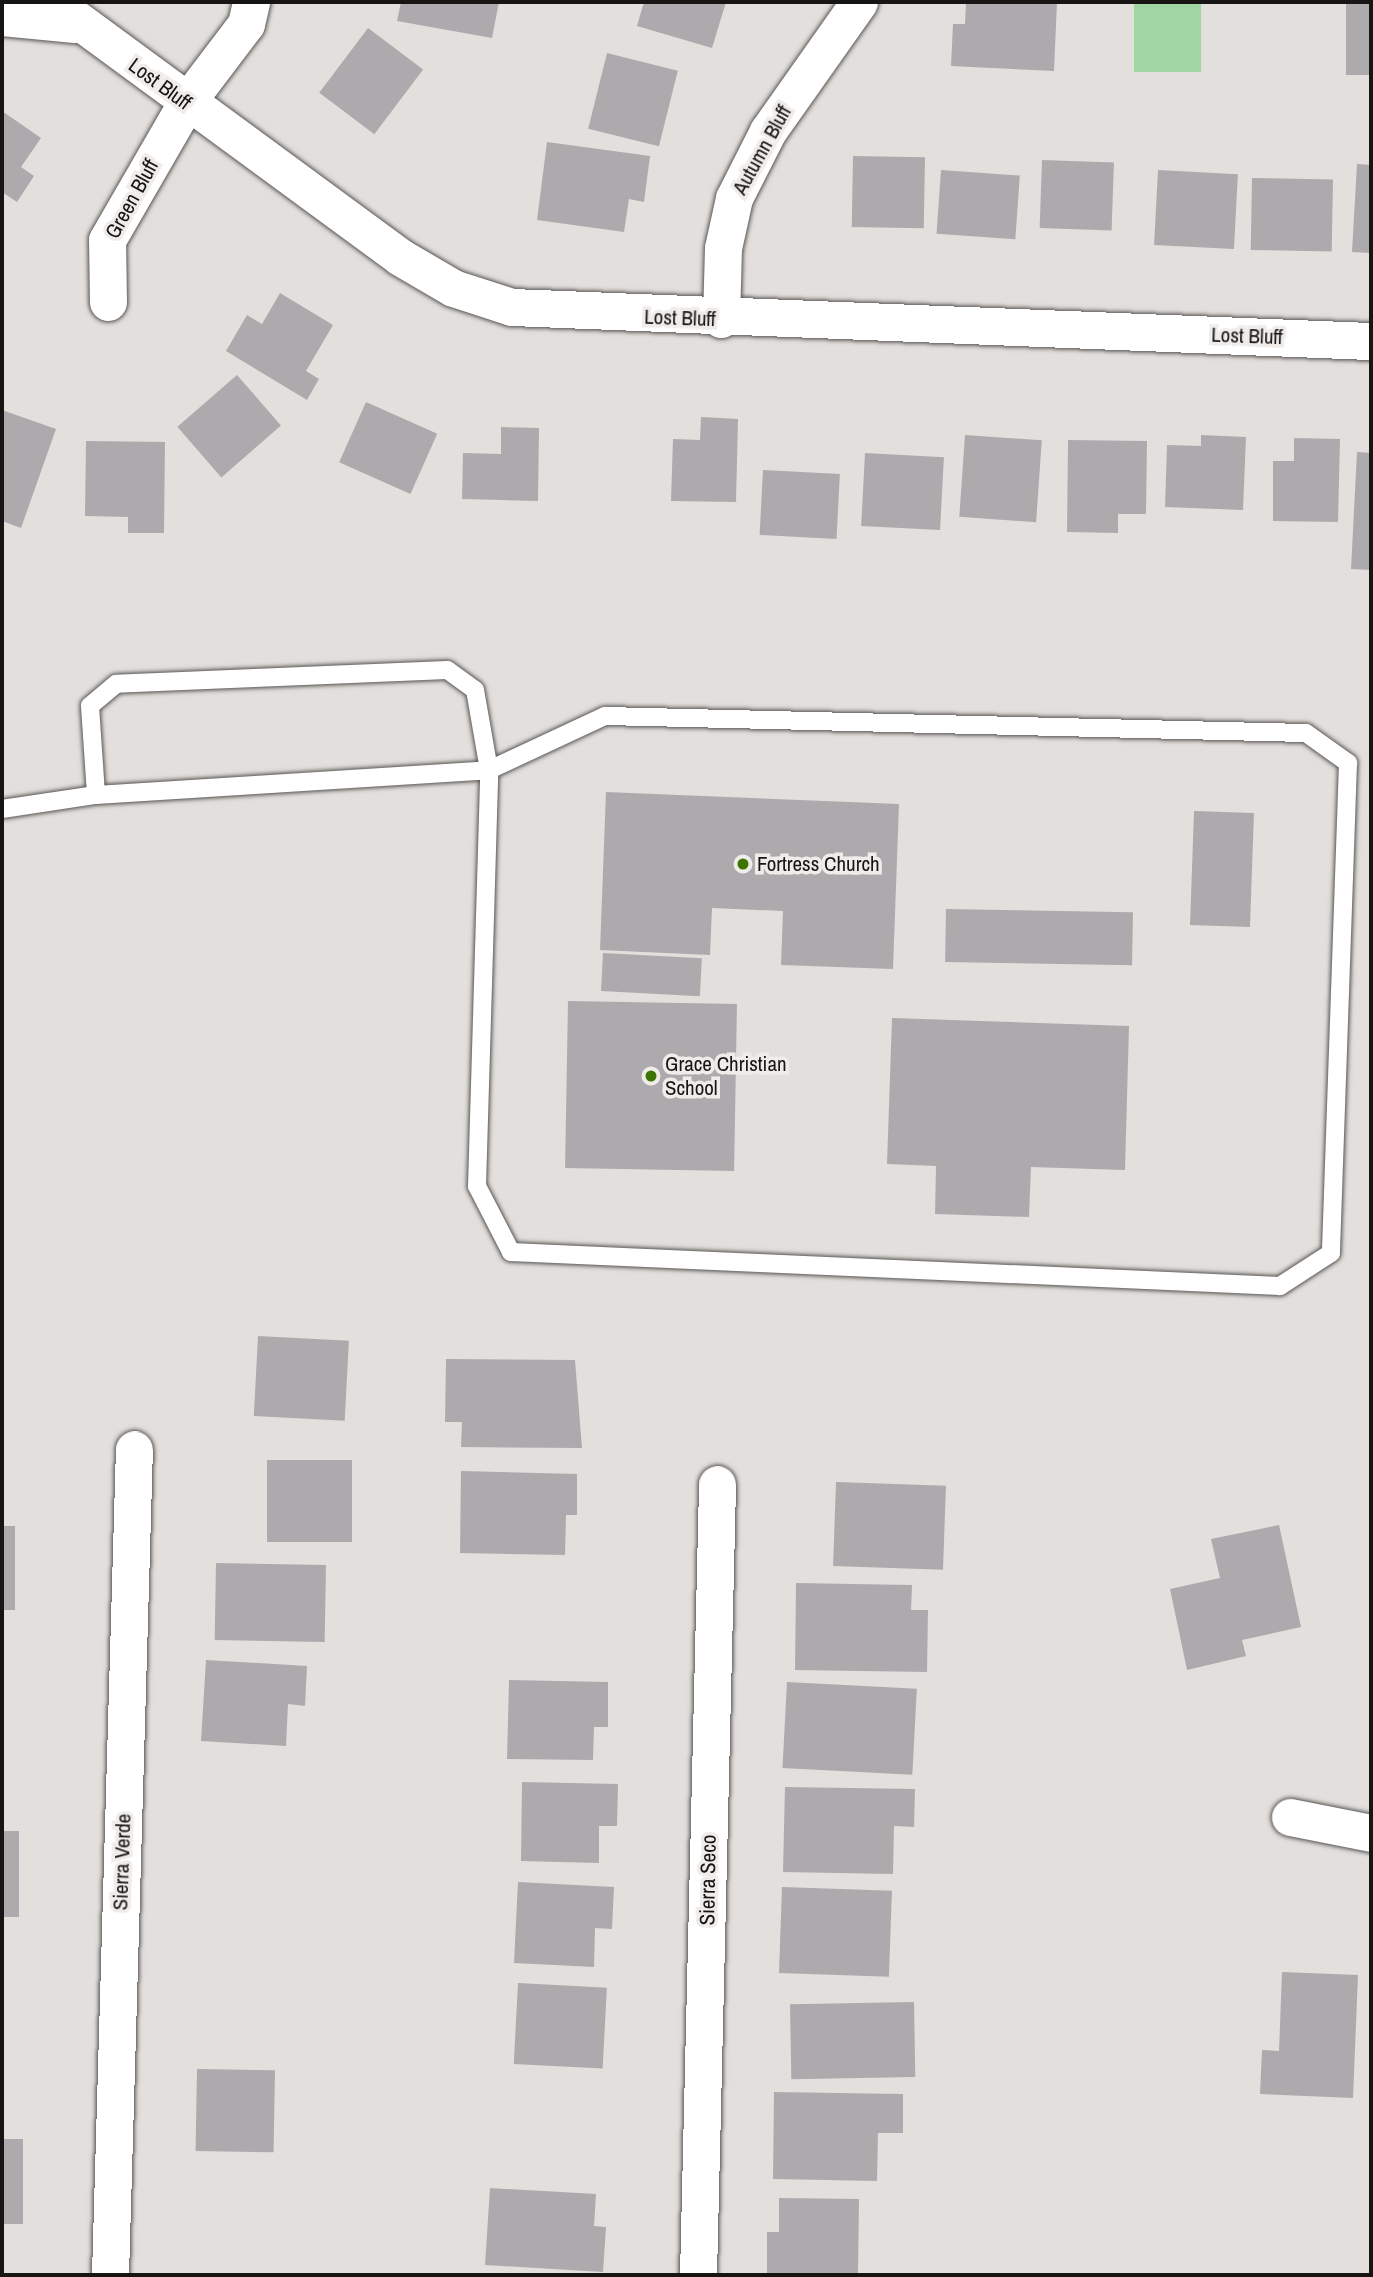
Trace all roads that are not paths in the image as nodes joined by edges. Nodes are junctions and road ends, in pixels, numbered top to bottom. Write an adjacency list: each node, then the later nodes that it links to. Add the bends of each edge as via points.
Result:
1 (251, 2): 5 (street, Green Bluff, via 246,24)
2 (859, 2): 7 (street, Autumn Bluff, via 768,131 734,198 723,248)
3 (64, 13): 4 (street, Lost Bluff); 5 (street, Lost Bluff)
4 (2, 17)
5 (186, 103): 6 (street, Green Bluff, via 107,240); 7 (street, Lost Bluff, via 453,288 512,307)
6 (108, 302)
7 (721, 319): 8 (street, Lost Bluff)
8 (1371, 341)
9 (489, 770): 9 (lane, via 605,716 1306,733 1348,763 1331,1253 1280,1286 512,1252 477,1186); 10 (lane); 10 (lane, via 475,690 447,670 116,684 90,706)
10 (96, 795): 11 (lane)
11 (2, 809)
12 (134, 1449): 16 (street, Sierra Verde)
13 (717, 1484): 17 (street, Sierra Seco)
14 (1290, 1817): 15 (street)
15 (1371, 1833)
16 (110, 2275)
17 (698, 2275)

